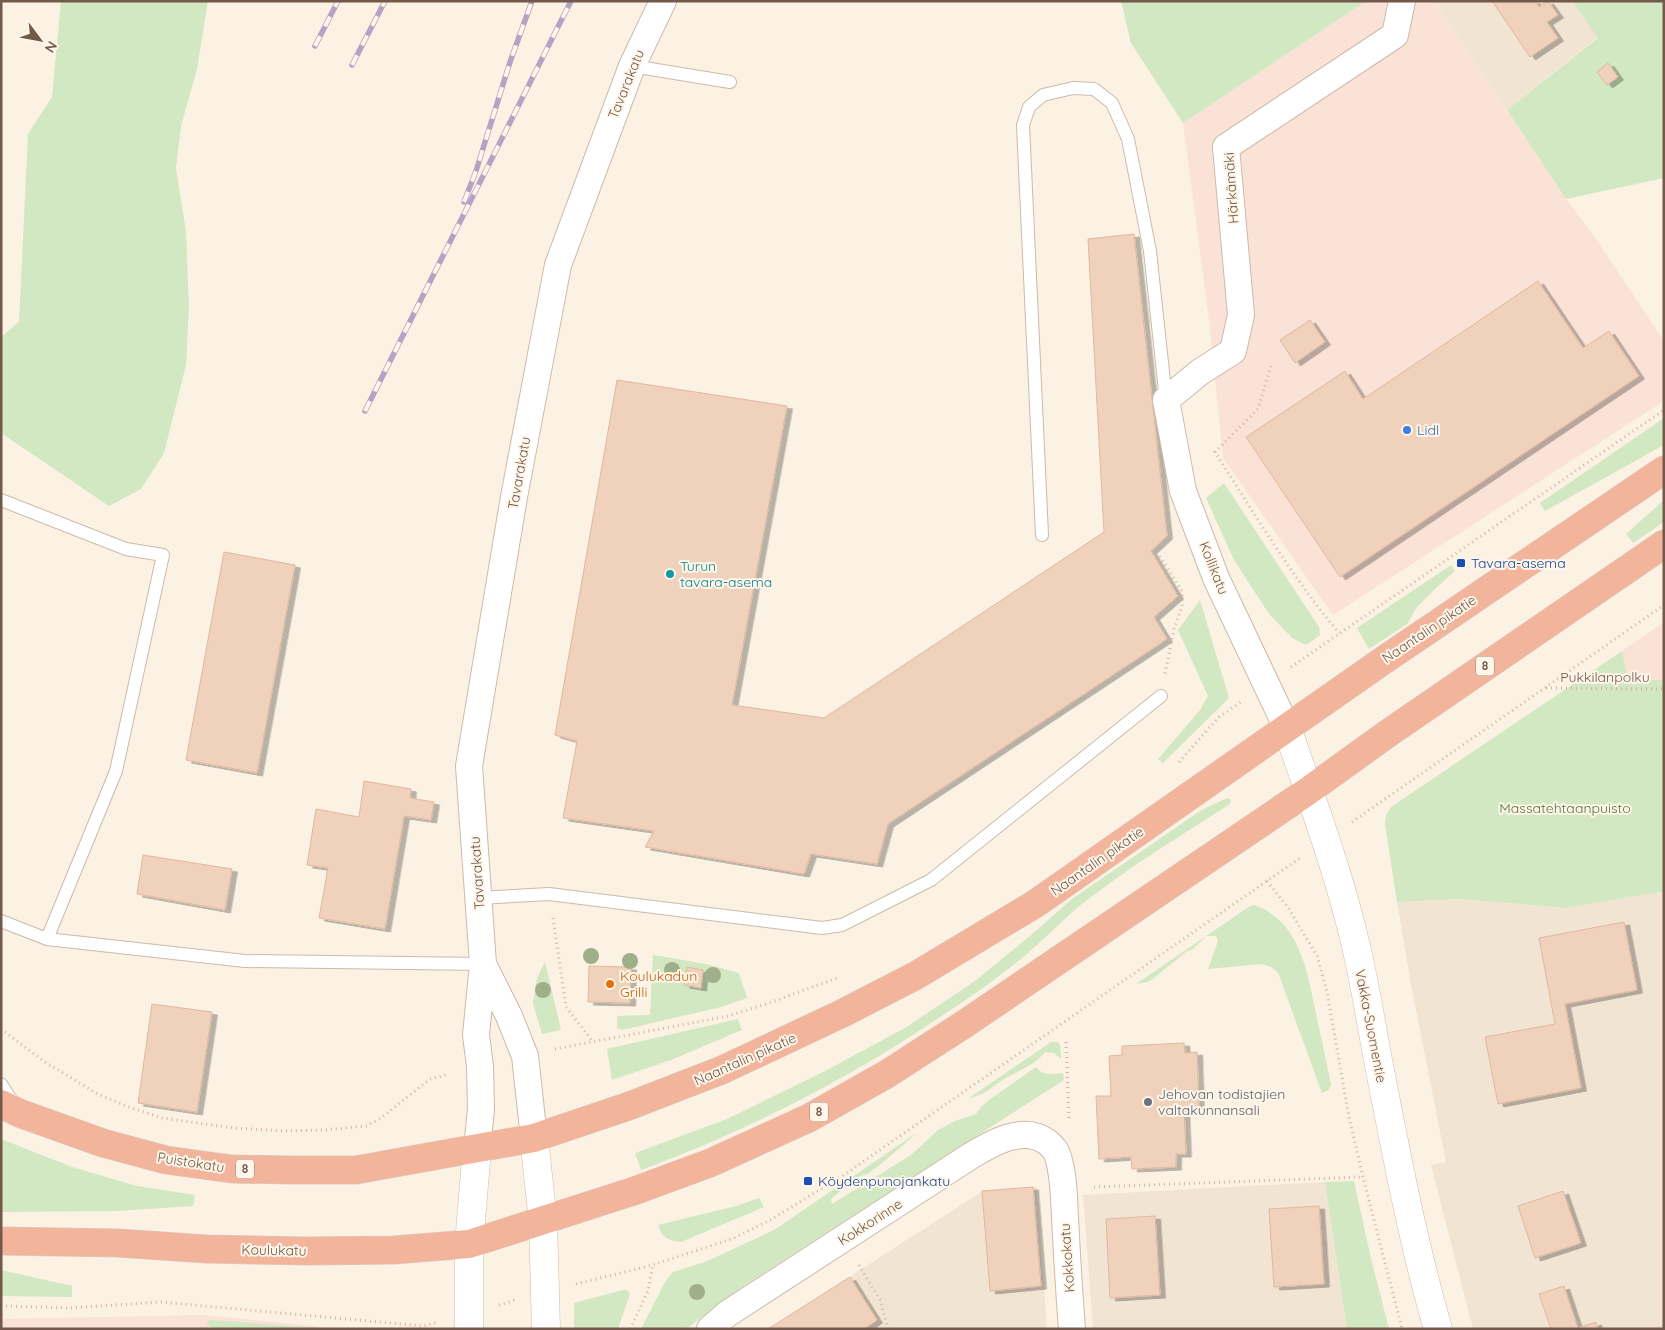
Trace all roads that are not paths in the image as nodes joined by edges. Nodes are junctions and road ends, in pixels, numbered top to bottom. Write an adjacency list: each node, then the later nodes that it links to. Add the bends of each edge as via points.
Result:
1 (663, 1): 3 (street, Tavarakatu)
2 (1402, 1): 5 (street, Härkämäki, via 1395,35 1226,147 1241,315 1233,351 1200,372)
3 (632, 66): 4 (lane); 13 (street, Tavarakatu, via 558,265 514,497 469,766)
4 (730, 82)
5 (1166, 400): 8 (lane, via 1150,250 1128,139 1112,103 1094,89 1073,88 1043,95 1029,107 1023,125); 11 (street, Kollikatu, via 1184,491 1216,578)
6 (1664, 470): 11 (highway, Naantalin pikatie / 8)
7 (1, 500): 15 (lane, via 126,549 163,555 116,771)
8 (1042, 535)
9 (1664, 544): 12 (highway, 8)
10 (1161, 696): 13 (lane, via 931,880 842,925 822,928 549,894)
11 (1287, 728): 12 (street, Vakka-Suomentie); 19 (highway, Naantalin pikatie / 8, via 1035,904 915,976 722,1070)
12 (1308, 791): 22 (highway, 8, via 966,1023 810,1118 710,1163); 29 (street, Vakka-Suomentie, via 1350,922 1408,1210)
13 (479, 898): 16 (street, Tavarakatu)
14 (1, 921): 15 (lane)
15 (47, 939): 16 (lane, via 245,961)
16 (483, 964): 19 (street, Tavarakatu, via 525,1056); 20 (street, Tavarakatu, via 476,1035 480,1066)
17 (1, 1084): 18 (lane)
18 (10, 1108): 20 (highway, Puistokatu / 8, via 103,1143 166,1160 232,1169 356,1170)
19 (534, 1138): 20 (highway, Naantalin pikatie / 8); 22 (street)
20 (477, 1149): 24 (street)
21 (1063, 1188): 27 (street, Kokkorinne, via 1054,1149 1047,1142 1022,1135 991,1144 727,1314); 28 (street, Kokkokatu)
22 (543, 1221): 24 (highway, Koulukatu / 8); 26 (street)
23 (1, 1242): 24 (highway, Koulukatu / 8, via 308,1251 394,1250)
24 (469, 1244): 25 (street)
25 (469, 1321)
26 (546, 1329)
27 (710, 1329)
28 (1072, 1329)
29 (1438, 1329)

